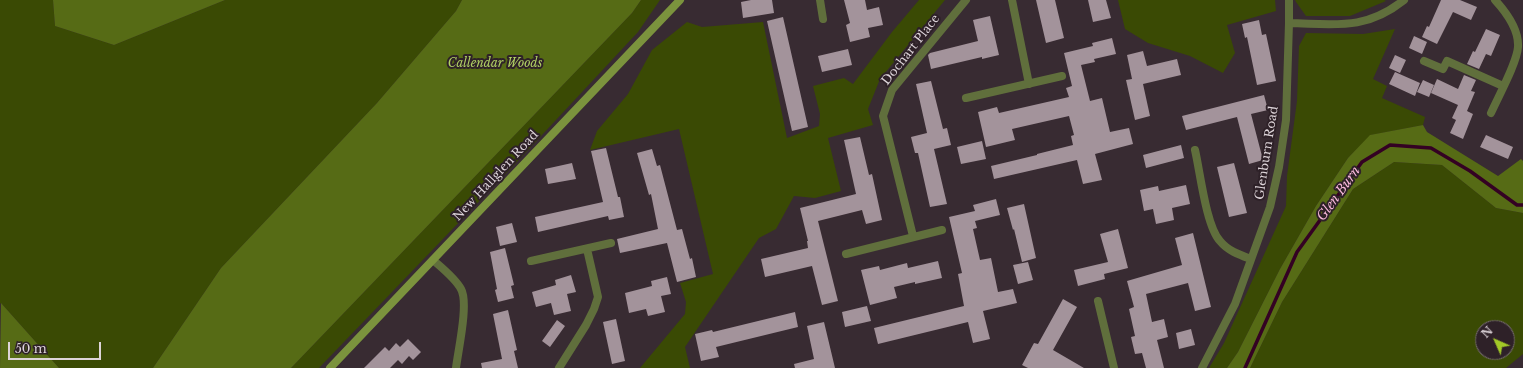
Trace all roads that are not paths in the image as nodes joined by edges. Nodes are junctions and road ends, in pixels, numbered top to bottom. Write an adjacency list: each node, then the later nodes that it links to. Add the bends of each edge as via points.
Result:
1 (680, 0): 23 (street, New Hallglen Road)
2 (820, 0): 8 (street)
3 (966, 0): 18 (street, Dochart Place, via 892,90 883,116)
4 (1012, 0): 12 (street)
5 (1289, 0): 9 (street, Glenburn Road)
6 (1404, 0): 9 (street, via 1379,16 1360,23)
7 (1495, 0): 13 (street, via 1515,29 1518,46)
8 (823, 19)
9 (1290, 23): 22 (street, Glenburn Road, via 1287,97 1279,167 1270,208)
10 (1424, 61): 13 (street, via 1443,69 1447,61)
11 (1062, 76): 12 (street)
12 (1029, 84): 14 (street)
13 (1503, 86): 15 (street)
14 (966, 98)
15 (1491, 113)
16 (1195, 150): 22 (street, via 1210,222 1219,240 1227,249)
17 (942, 230): 18 (street)
18 (912, 236): 21 (street)
19 (611, 243): 20 (street)
20 (587, 249): 24 (street); 28 (street, via 598,297 589,320)
21 (846, 254)
22 (1251, 259): 30 (street, Glenburn Road, via 1235,304)
23 (433, 260): 26 (street, New Hallglen Road); 27 (street, via 461,288 464,297)
24 (531, 261)
25 (1098, 301): 29 (street)
26 (332, 367)
27 (456, 368)
28 (559, 368)
29 (1114, 368)
30 (1202, 368)

